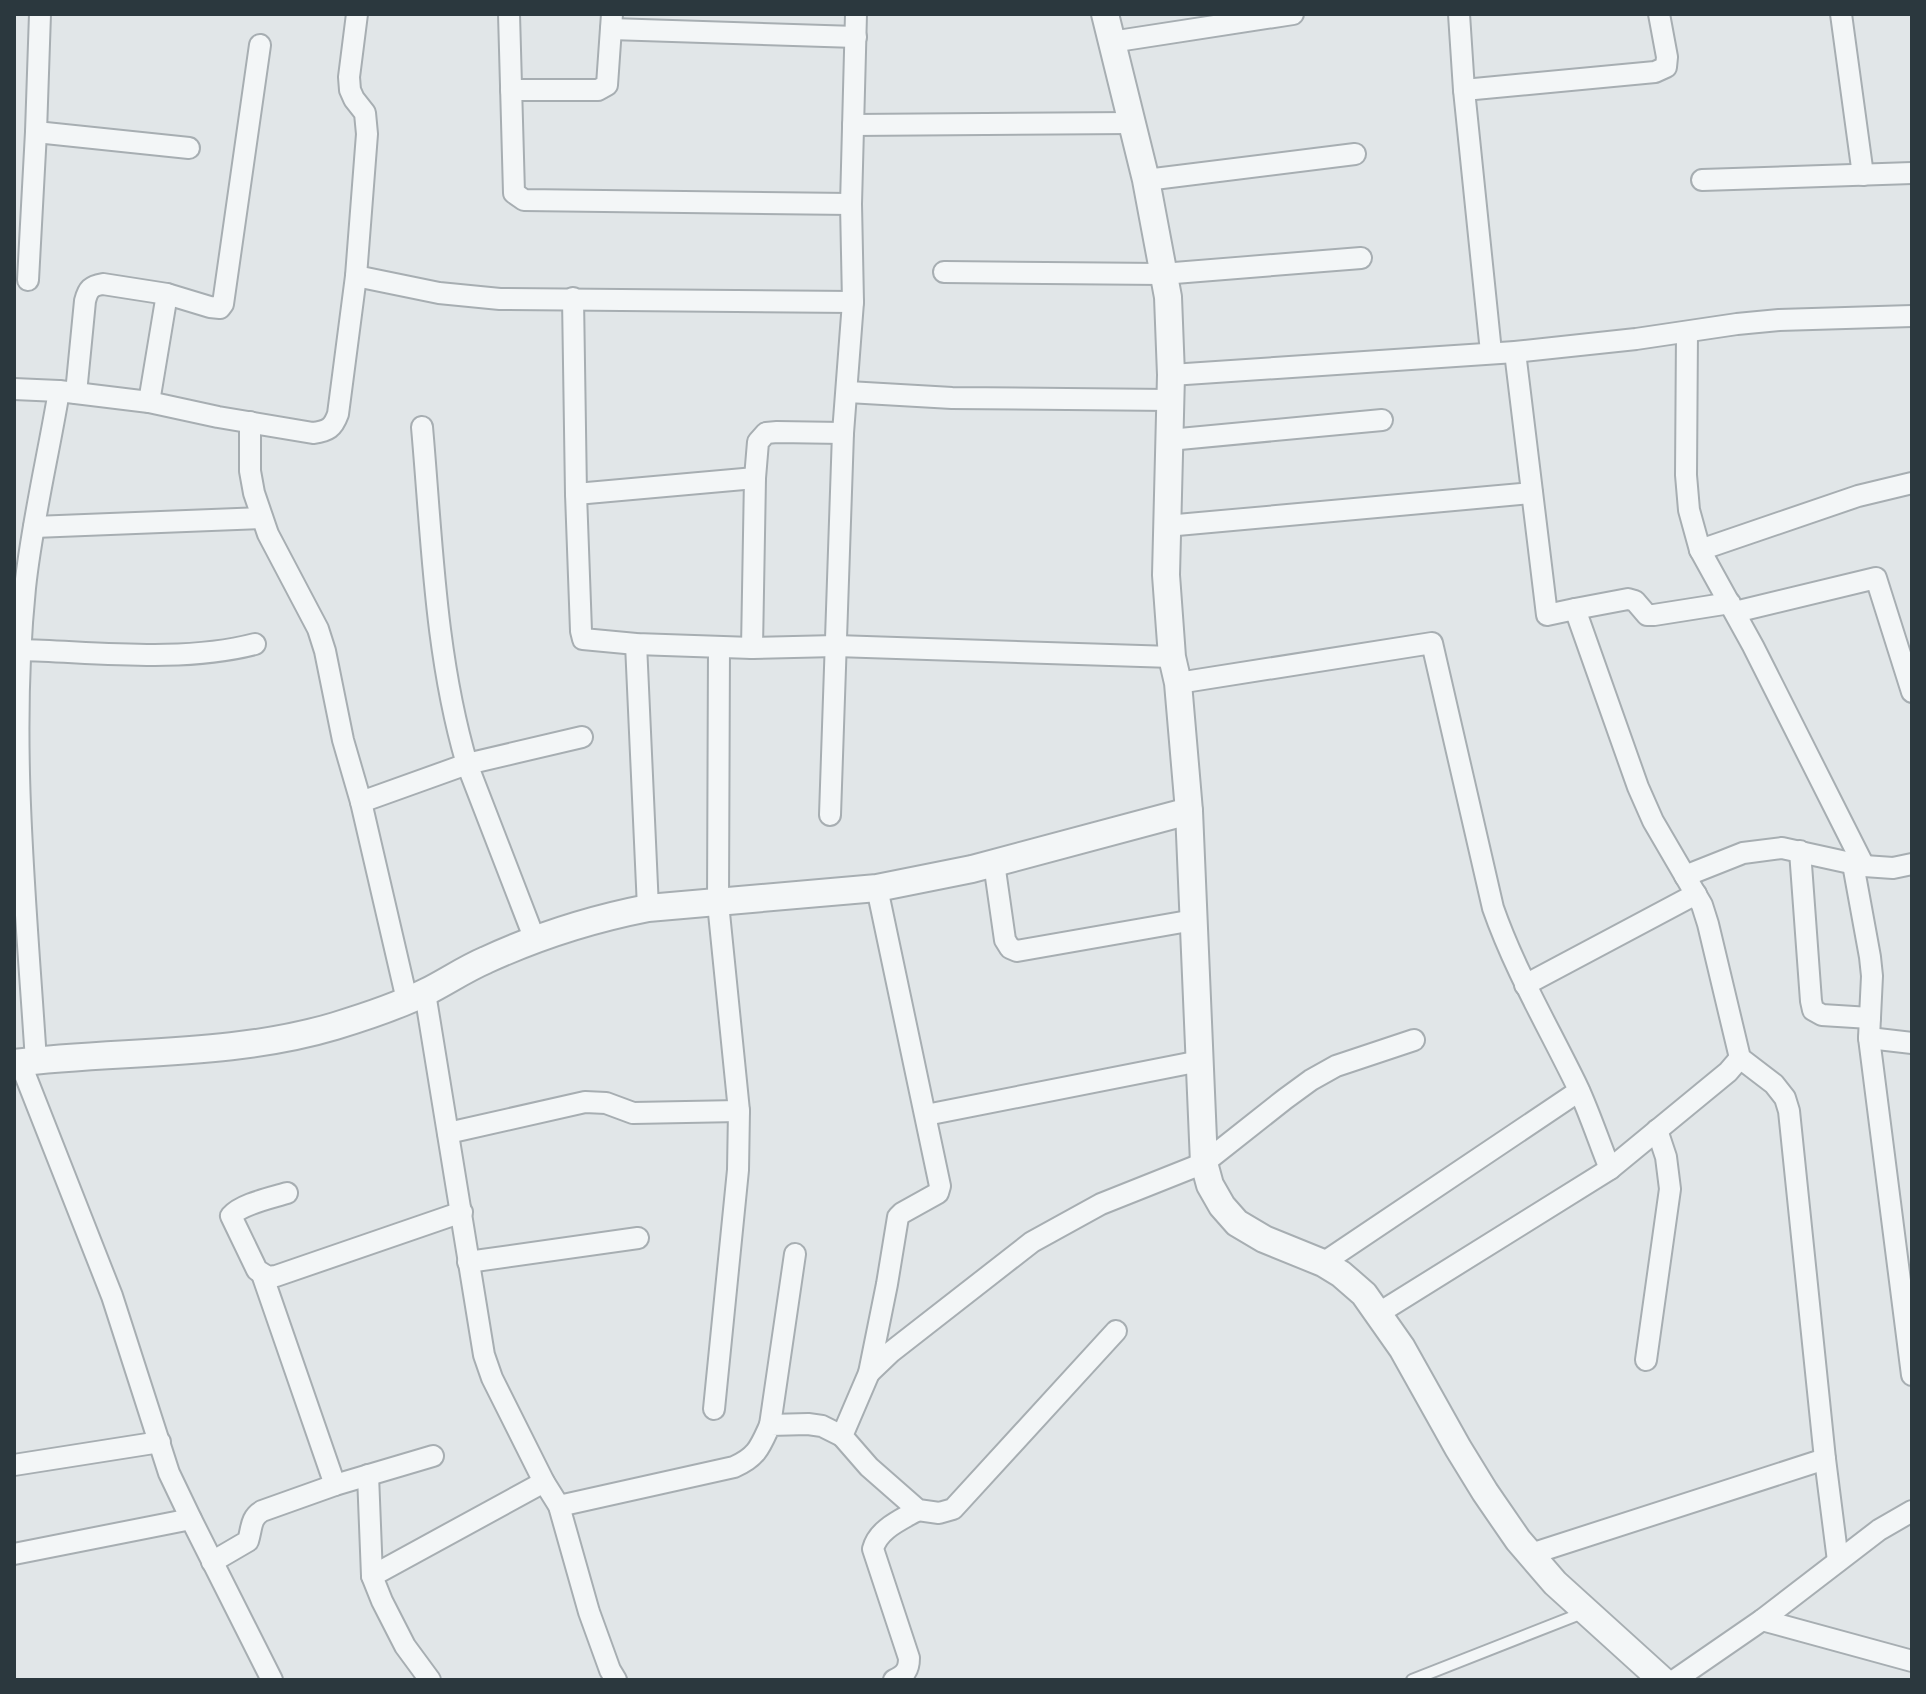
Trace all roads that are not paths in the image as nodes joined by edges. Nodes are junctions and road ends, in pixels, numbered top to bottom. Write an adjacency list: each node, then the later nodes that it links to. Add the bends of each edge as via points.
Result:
1 (40, 14): 18 (street)
2 (357, 14): 30 (street, via 350,90 365,113 367,134)
3 (509, 14): 14 (street)
4 (856, 14): 11 (street)
5 (1105, 14): 12 (street)
6 (1293, 14): 12 (street)
7 (1459, 14): 15 (street)
8 (1659, 14): 15 (street, via 1667,57 1666,67 1655,72)
9 (1841, 14): 22 (street)
10 (611, 21): 11 (street); 14 (street, via 607,85 598,90)
11 (856, 37): 17 (street)
12 (1111, 42): 16 (street)
13 (260, 45): 32 (street, via 223,304 210,307)
14 (511, 90): 26 (street, via 514,193 524,200)
15 (1464, 90): 37 (street)
16 (1132, 123): 17 (street); 24 (street)
17 (853, 125): 26 (street)
18 (36, 132): 19 (street); 23 (street)
19 (189, 148)
20 (1355, 154): 24 (street)
21 (1912, 173): 22 (street)
22 (1863, 175): 25 (street)
23 (24, 178): 31 (street)
24 (1146, 180): 29 (street)
25 (1702, 180)
26 (851, 204): 34 (street)
27 (1361, 258): 29 (street)
28 (944, 272): 29 (street)
29 (1162, 274): 39 (street, via 1168,297)
30 (356, 276): 33 (street, via 468,297); 45 (street, via 333,426 313,433)
31 (28, 280)
32 (167, 294): 41 (street, via 93,285 87,291); 43 (street)
33 (573, 298): 34 (street); 52 (street)
34 (853, 302): 42 (street)
35 (1912, 316): 36 (street, via 1779,320)
36 (1687, 332): 38 (street); 56 (street, via 1686,475)
37 (1491, 352): 38 (street); 39 (street)
38 (1515, 352): 51 (street)
39 (1171, 388): 42 (street, via 952,398); 48 (street)
40 (14, 389): 41 (street)
41 (68, 392): 43 (street); 55 (street)
42 (848, 392): 47 (street)
43 (149, 402): 45 (street)
44 (1382, 420): 48 (street)
45 (250, 422): 53 (street, via 250,471)
46 (422, 427): 69 (street, via 440,628)
47 (843, 433): 49 (street, via 766,433 758,442); 61 (street)
48 (1169, 440): 54 (street)
49 (755, 478): 52 (street); 63 (street)
50 (1912, 483): 56 (street)
51 (1532, 493): 54 (street); 58 (street, via 1547,615)
52 (576, 494): 60 (street, via 583,639)
53 (262, 518): 55 (street); 70 (street, via 318,629)
54 (1166, 526): 65 (street)
55 (34, 527): 64 (street)
56 (1700, 550): 57 (street)
57 (1733, 608): 58 (street, via 1647,615 1628,599); 67 (street, via 1876,578); 76 (street)
58 (1575, 609): 77 (street, via 1638,787)
59 (255, 644): 64 (street, via 185,654)
60 (636, 644): 62 (street); 81 (street)
61 (836, 646): 63 (street); 65 (street); 72 (street)
62 (719, 647): 63 (street); 80 (street)
63 (752, 648)
64 (21, 650): 91 (street)
65 (1172, 657): 66 (street)
66 (1178, 683): 71 (street); 84 (street, via 1432,643 1493,908)
67 (1912, 692)
68 (582, 737): 69 (street)
69 (467, 764): 70 (street); 83 (street)
70 (361, 802): 85 (street)
71 (1189, 811): 74 (street); 82 (street)
72 (830, 815)
73 (1800, 851): 76 (street); 77 (street, via 1761,849); 86 (street, via 1813,1010)
74 (994, 863): 78 (street); 82 (street, via 1005,940 1017,951)
75 (1912, 864): 76 (street)
76 (1859, 865): 86 (street, via 1870,957)
77 (1685, 876): 79 (street)
78 (877, 888): 80 (street); 94 (street)
79 (1696, 894): 84 (street); 89 (street)
80 (718, 903): 81 (street); 93 (street)
81 (648, 908): 83 (street)
82 (1194, 920): 90 (street)
83 (535, 940): 85 (street)
84 (1525, 985): 92 (street)
85 (416, 996): 91 (street, via 338,1025 276,1040); 96 (street)
86 (1870, 1028): 88 (street); 110 (street)
87 (1414, 1040): 97 (street, via 1336,1066 1311,1080)
88 (1912, 1043)
89 (1740, 1058): 95 (street); 116 (street, via 1774,1084 1789,1111)
90 (1200, 1061): 94 (street); 97 (street)
91 (23, 1062): 114 (street, via 112,1296)
92 (1579, 1091): 98 (street); 104 (street)
93 (739, 1111): 96 (street, via 645,1114 585,1102); 111 (street)
94 (926, 1115): 109 (street, via 940,1186 938,1193 898,1217)
95 (1657, 1130): 98 (street); 108 (street, via 1670,1189)
96 (448, 1133): 100 (street)
97 (1204, 1163): 104 (street, via 1210,1185 1237,1223); 109 (street, via 1101,1204 1032,1242)
98 (1610, 1169): 106 (street)
99 (287, 1193): 105 (street, via 231,1216)
100 (462, 1212): 103 (street); 105 (street, via 276,1276)
101 (638, 1238): 103 (street)
102 (795, 1254): 112 (street)
103 (468, 1262): 119 (street, via 484,1355)
104 (1323, 1263): 106 (street, via 1364,1294)
105 (262, 1274): 120 (street)
106 (1379, 1313): 126 (street, via 1485,1492)
107 (1116, 1331): 122 (street, via 953,1509)
108 (1646, 1360)
109 (869, 1373): 113 (street)
110 (1912, 1375)
111 (714, 1409)
112 (770, 1425): 113 (street, via 822,1426); 121 (street, via 755,1454 734,1467)
113 (842, 1436): 122 (street)
114 (160, 1442): 117 (street); 124 (street)
115 (433, 1456): 118 (street)
116 (1825, 1459): 126 (street); 127 (street)
117 (14, 1465)
118 (368, 1475): 120 (street); 129 (street)
119 (544, 1482): 121 (street); 129 (street)
120 (335, 1485): 128 (street, via 255,1515 248,1541)
121 (559, 1506): 133 (street)
122 (918, 1510): 136 (street, via 883,1532 873,1549 909,1658 904,1675)
123 (1912, 1511): 127 (street)
124 (191, 1519): 125 (street); 128 (street)
125 (14, 1554)
126 (1531, 1554): 130 (street)
127 (1838, 1561): 131 (street)
128 (212, 1562): 134 (street)
129 (372, 1576): 135 (street, via 405,1646)
130 (1587, 1612): 137 (lane); 138 (street)
131 (1762, 1620): 132 (street); 139 (street)
132 (1912, 1661)
133 (607, 1677)
134 (272, 1680)
135 (430, 1680)
136 (894, 1680)
137 (1412, 1680)
138 (1662, 1680)
139 (1675, 1680)

